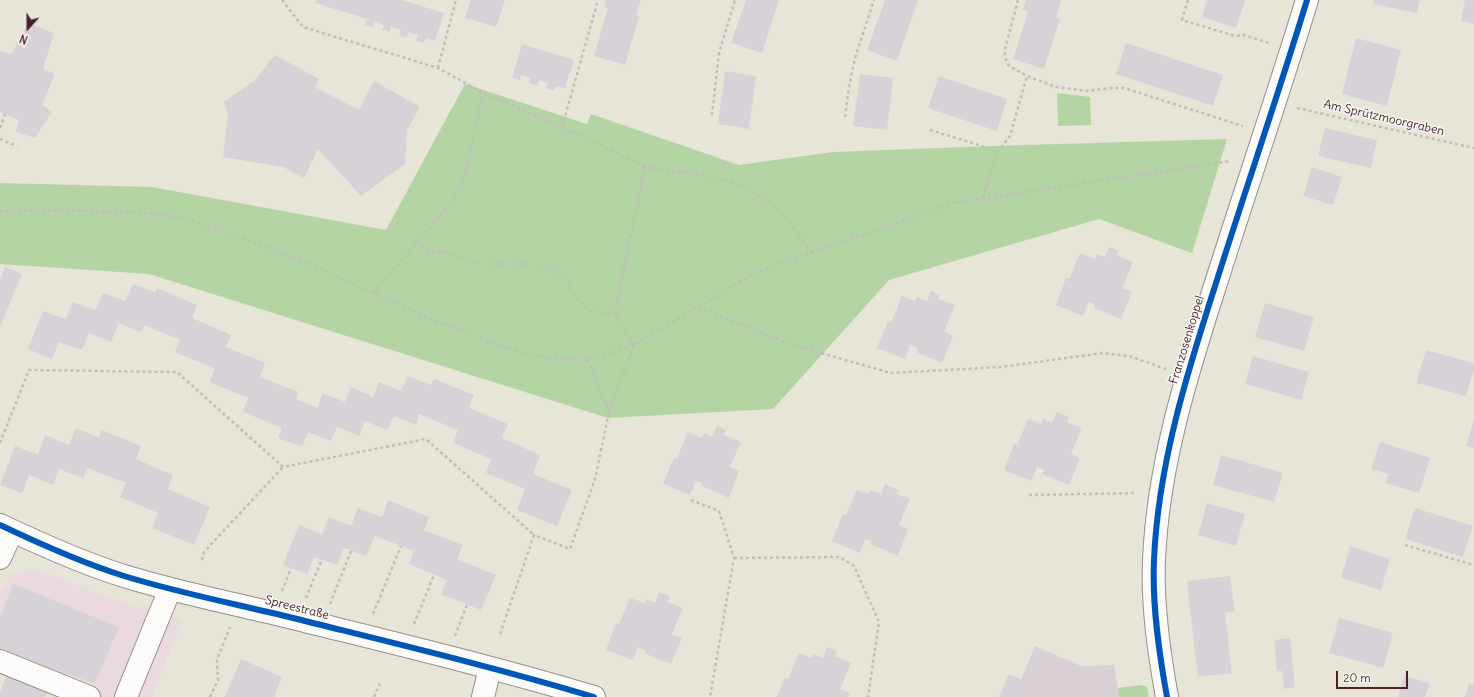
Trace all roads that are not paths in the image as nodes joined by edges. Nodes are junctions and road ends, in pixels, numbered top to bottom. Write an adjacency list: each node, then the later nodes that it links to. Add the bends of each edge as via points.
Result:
1 (1307, 0): 11 (street, Franzosenkoppel, via 1201,330 1164,469 1156,527 1153,596)
2 (6, 528): 3 (street); 4 (street, Spreestraße, via 122,576)
3 (0, 558)
4 (170, 589): 6 (street, Spreestraße); 8 (street)
5 (0, 661): 7 (street)
6 (490, 668): 9 (street); 10 (street, Spreestraße)
7 (89, 697)
8 (126, 697)
9 (483, 697)
10 (594, 697)
11 (1167, 697)

